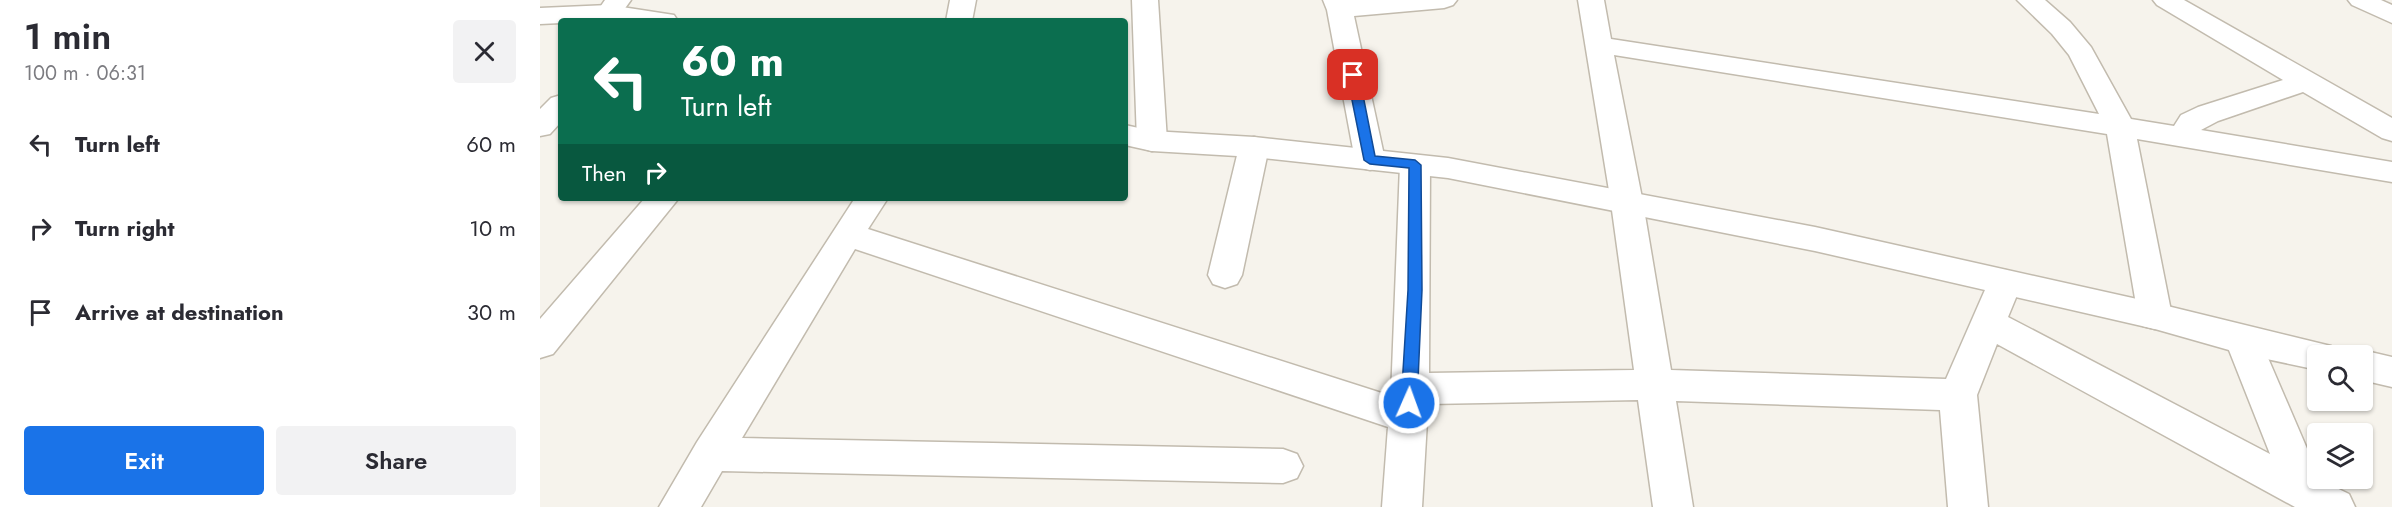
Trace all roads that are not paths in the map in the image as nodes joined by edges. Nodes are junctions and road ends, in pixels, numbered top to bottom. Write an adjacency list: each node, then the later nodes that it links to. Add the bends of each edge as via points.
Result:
1 (963, 0): 13 (street)
2 (1145, 0): 21 (street)
3 (1444, 0): 8 (street)
4 (1591, 0): 14 (street)
5 (2030, 0): 17 (street, via 2081,53)
6 (2166, 0): 15 (street)
7 (2361, 0): 10 (street)
8 (1338, 5): 23 (street)
9 (614, 7): 11 (street); 12 (street)
10 (2392, 15)
11 (540, 16)
12 (643, 18)
13 (960, 18)
14 (1599, 45): 17 (street); 28 (street)
15 (2307, 81): 19 (street); 20 (street, via 2208,114 2191,122)
16 (558, 107): 18 (street)
17 (2120, 126): 20 (street); 32 (street)
18 (540, 127)
19 (2390, 128)
20 (2182, 136): 25 (street)
21 (1138, 138): 22 (street)
22 (1254, 147): 23 (street); 30 (street)
23 (1370, 160): 24 (street)
24 (1415, 165): 28 (street); 41 (street, via 1415,290)
25 (2392, 172)
26 (660, 201): 35 (street)
27 (870, 201): 29 (street)
28 (1627, 203): 31 (street, via 1815,239); 39 (street)
29 (847, 234): 41 (street); 42 (street)
30 (1226, 275)
31 (2005, 283): 32 (street); 33 (street)
32 (2155, 316): 34 (street)
33 (1988, 322): 40 (street); 44 (street)
34 (2243, 340): 36 (street); 44 (street, via 2289,452)
35 (540, 344)
36 (2307, 354)
37 (2373, 368): 38 (street)
38 (2392, 372)
39 (1654, 385): 40 (street); 41 (street); 47 (street)
40 (1958, 394): 48 (street)
41 (1409, 403): 46 (street)
42 (711, 454): 43 (street); 45 (street)
43 (1283, 466)
44 (2299, 489): 49 (street)
45 (679, 507)
46 (1402, 507)
47 (1673, 507)
48 (1968, 507)
49 (2335, 507)

